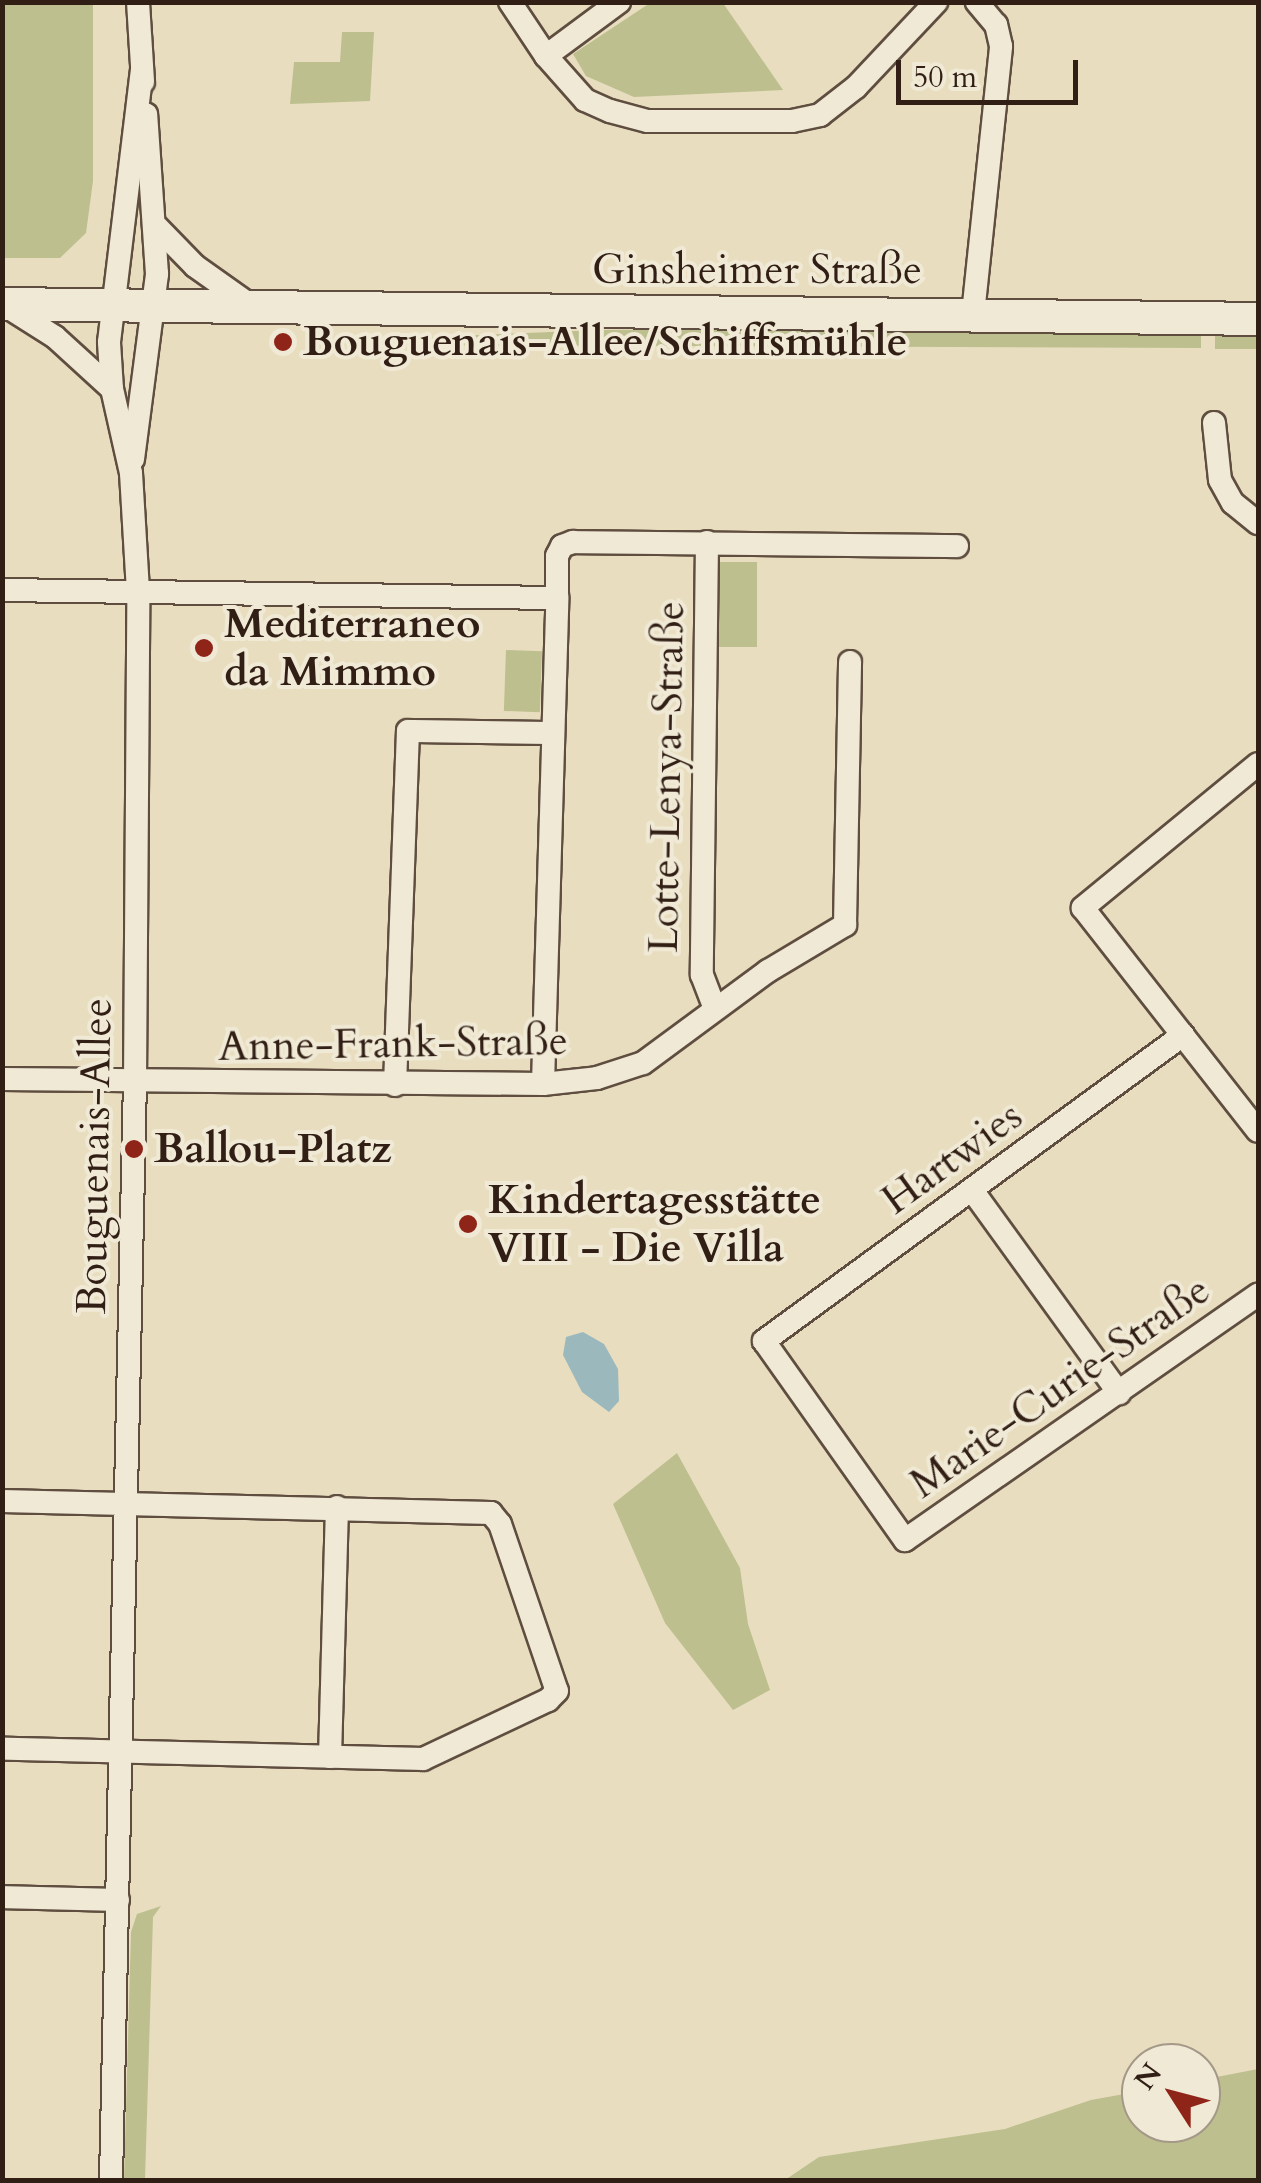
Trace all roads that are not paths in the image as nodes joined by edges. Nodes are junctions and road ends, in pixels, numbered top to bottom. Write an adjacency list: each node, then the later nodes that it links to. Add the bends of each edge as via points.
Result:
1 (138, 2): 7 (street)
2 (510, 2): 6 (street)
3 (620, 2): 6 (street)
4 (936, 2): 6 (street, via 856,87 820,115 792,121 648,121 610,111 585,100)
5 (977, 2): 13 (street, via 996,25 1001,46)
6 (546, 56)
7 (142, 70): 8 (street, Bouguenais-Allee); 10 (street, Bouguenais-Allee)
8 (157, 228): 11 (street, Bouguenais-Allee); 12 (street, via 195,266)
9 (2, 304): 10 (main road, Ginsheimer Straße); 15 (street, via 55,337)
10 (112, 306): 11 (main road, Ginsheimer Straße); 15 (street, Bouguenais-Allee)
11 (154, 307): 12 (main road, Ginsheimer Straße); 17 (street, Bouguenais-Allee)
12 (255, 308): 13 (main road, Ginsheimer Straße)
13 (974, 314): 14 (main road, Ginsheimer Straße)
14 (1258, 319)
15 (112, 389): 17 (street, Bouguenais-Allee)
16 (1214, 423): 18 (street, via 1220,480 1233,503)
17 (131, 473): 22 (street, Bouguenais-Allee)
18 (1258, 524)
19 (707, 542): 20 (street); 23 (street, via 562,546); 27 (street, Lotte-Lenya-Straße, via 702,975)
20 (957, 546)
21 (2, 590): 22 (street)
22 (138, 591): 23 (street); 30 (street, Bouguenais-Allee)
23 (557, 598): 25 (street)
24 (850, 662): 27 (street, Anne-Frank-Straße, via 846,925)
25 (553, 733): 31 (street); 32 (street, via 408,731)
26 (1258, 764): 28 (street, via 1083,908)
27 (715, 1009): 31 (street, Anne-Frank-Straße, via 642,1063 598,1078)
28 (1183, 1035): 33 (street); 34 (street, Hartwies)
29 (2, 1080): 30 (street, Anne-Frank-Straße)
30 (135, 1082): 32 (street, Anne-Frank-Straße); 38 (street, Bouguenais-Allee)
31 (544, 1084): 32 (street, Anne-Frank-Straße)
32 (396, 1085)
33 (1258, 1131)
34 (972, 1190): 36 (street); 40 (street, Hartwies, via 764,1341)
35 (1258, 1296): 36 (street, Marie-Curie-Straße)
36 (1119, 1393): 40 (street, Marie-Curie-Straße)
37 (2, 1501): 38 (street)
38 (126, 1502): 39 (street); 42 (street, Bouguenais-Allee)
39 (336, 1507): 43 (street); 43 (street, via 491,1513 557,1690 423,1759)
40 (905, 1540)
41 (2, 1748): 42 (street)
42 (122, 1750): 43 (street); 45 (street, Bouguenais-Allee)
43 (330, 1756)
44 (2, 1898): 45 (street)
45 (118, 1900): 46 (street, Bouguenais-Allee)
46 (111, 2180)

